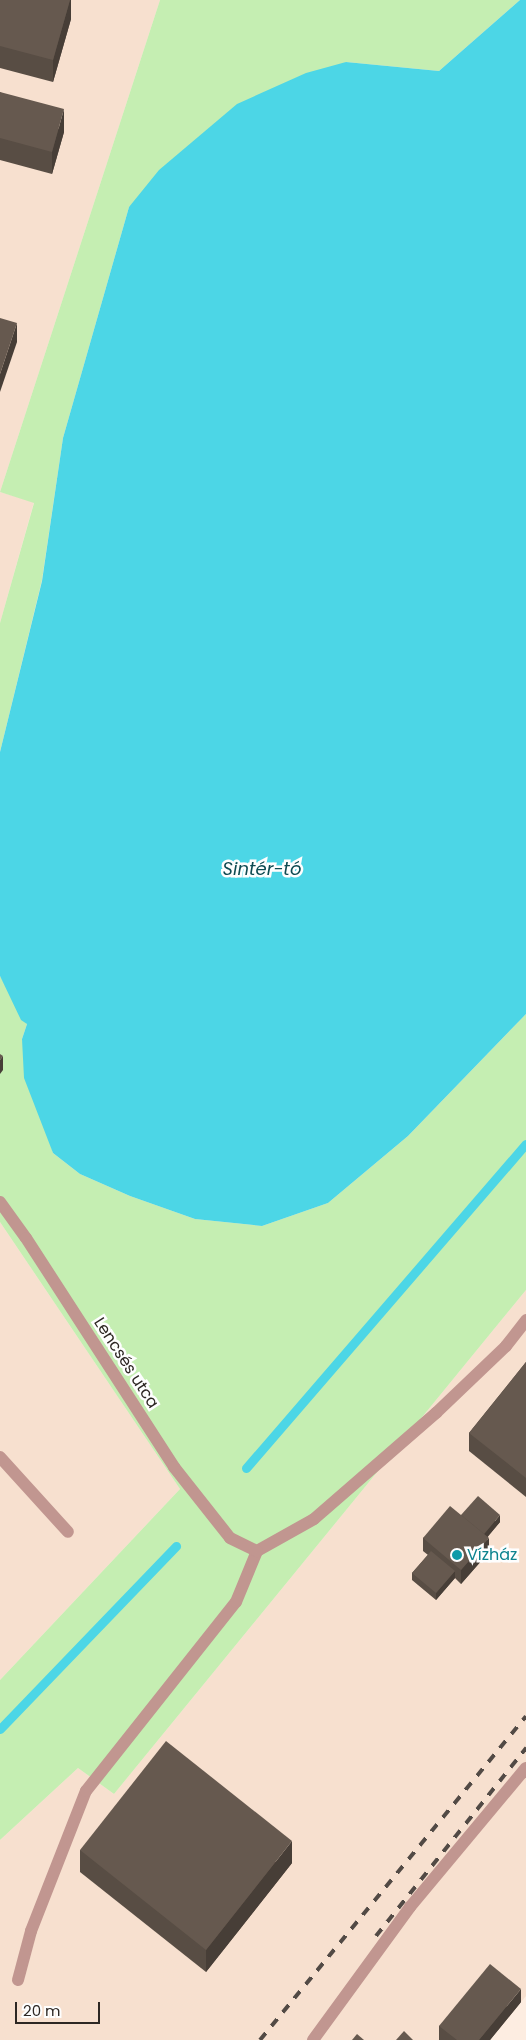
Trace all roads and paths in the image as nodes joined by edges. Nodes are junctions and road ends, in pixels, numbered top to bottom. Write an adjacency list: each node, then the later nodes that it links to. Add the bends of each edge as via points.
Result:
1 (0, 1202): 5 (street, Lencsés utca, via 174,1467 230,1538)
2 (526, 1320): 5 (street, via 506,1346 436,1413 314,1519)
3 (0, 1457): 4 (street)
4 (68, 1532)
5 (257, 1550): 7 (street, via 236,1602 86,1791 31,1931)
6 (526, 1768): 8 (street, via 410,1907)
7 (18, 1980)
8 (312, 2040)

